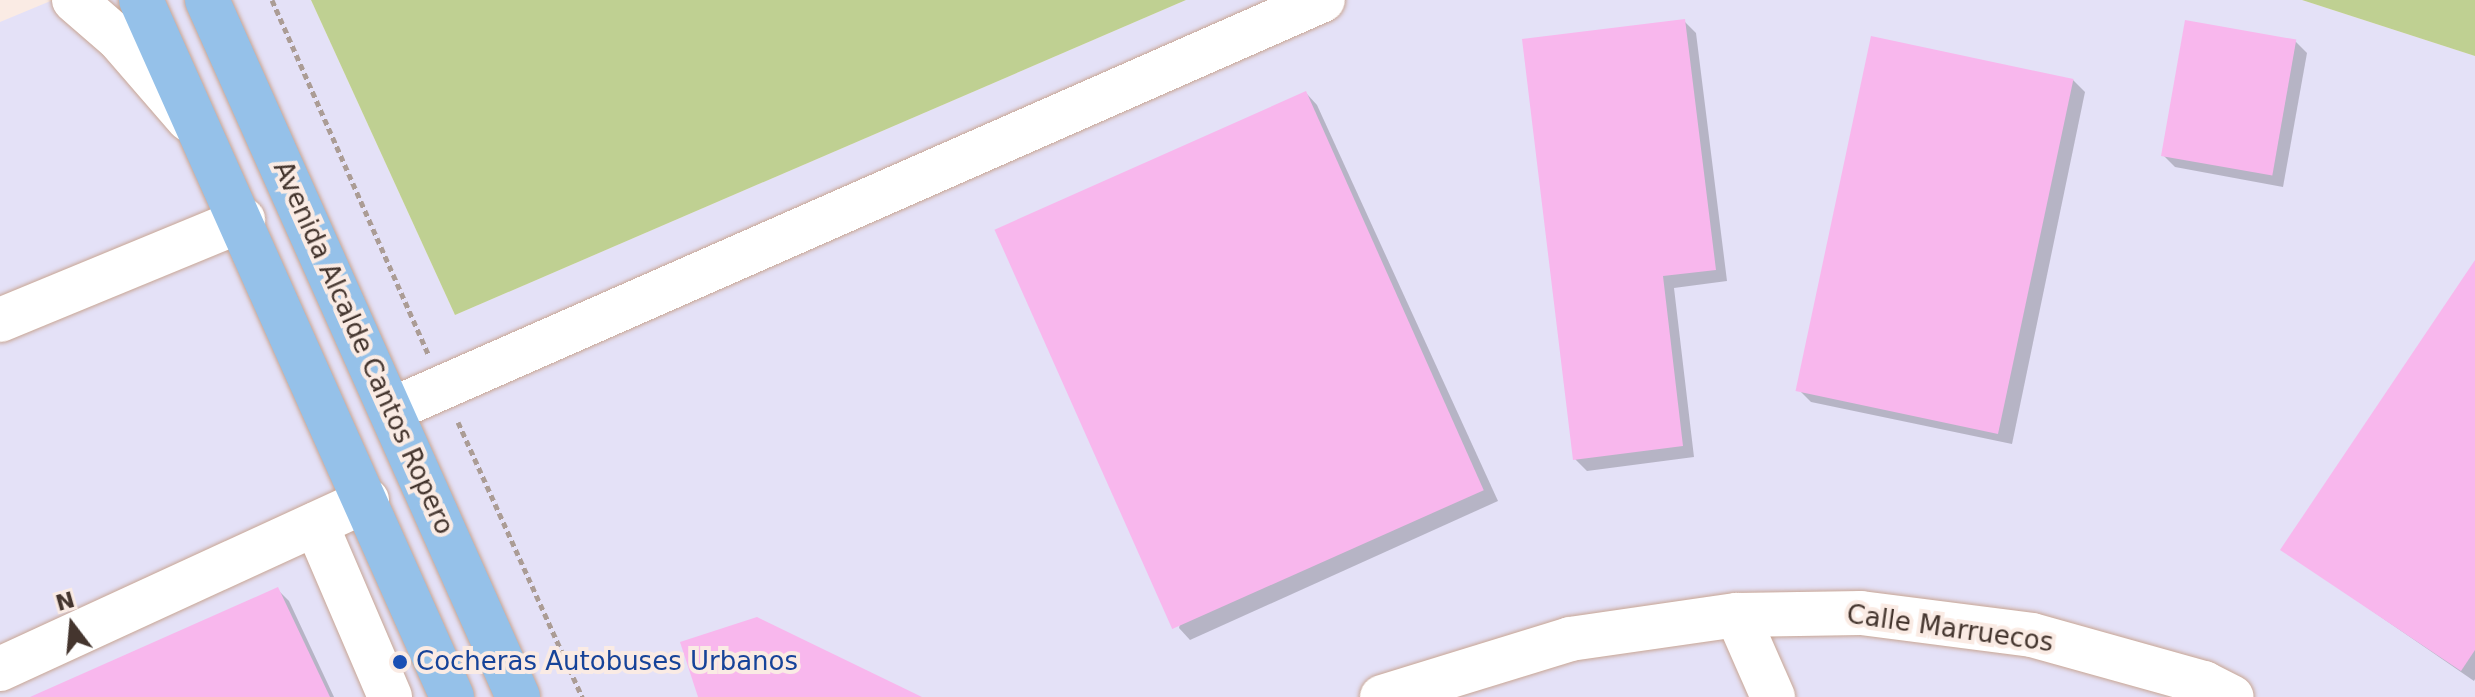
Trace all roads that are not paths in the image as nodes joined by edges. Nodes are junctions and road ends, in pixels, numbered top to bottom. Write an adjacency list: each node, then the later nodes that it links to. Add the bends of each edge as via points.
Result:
1 (74, 0): 5 (street, via 119,39)
2 (141, 0): 5 (main road)
3 (207, 0): 8 (main road, Avenida Alcalde Cantos Ropero)
4 (1323, 0): 8 (street)
5 (206, 141): 6 (main road)
6 (243, 220): 7 (street); 9 (main road)
7 (0, 320)
8 (391, 410): 15 (main road, Avenida Alcalde Cantos Ropero)
9 (367, 500): 10 (street); 14 (main road)
10 (316, 524): 12 (street); 13 (street)
11 (1737, 615): 16 (street, Calle Marruecos, via 1570,639); 17 (street); 18 (street, Calle Marruecos, via 1861,613 2032,635 2204,683)
12 (0, 669)
13 (390, 697)
14 (452, 697)
15 (518, 697)
16 (1382, 697)
17 (1773, 697)
18 (2232, 697)

